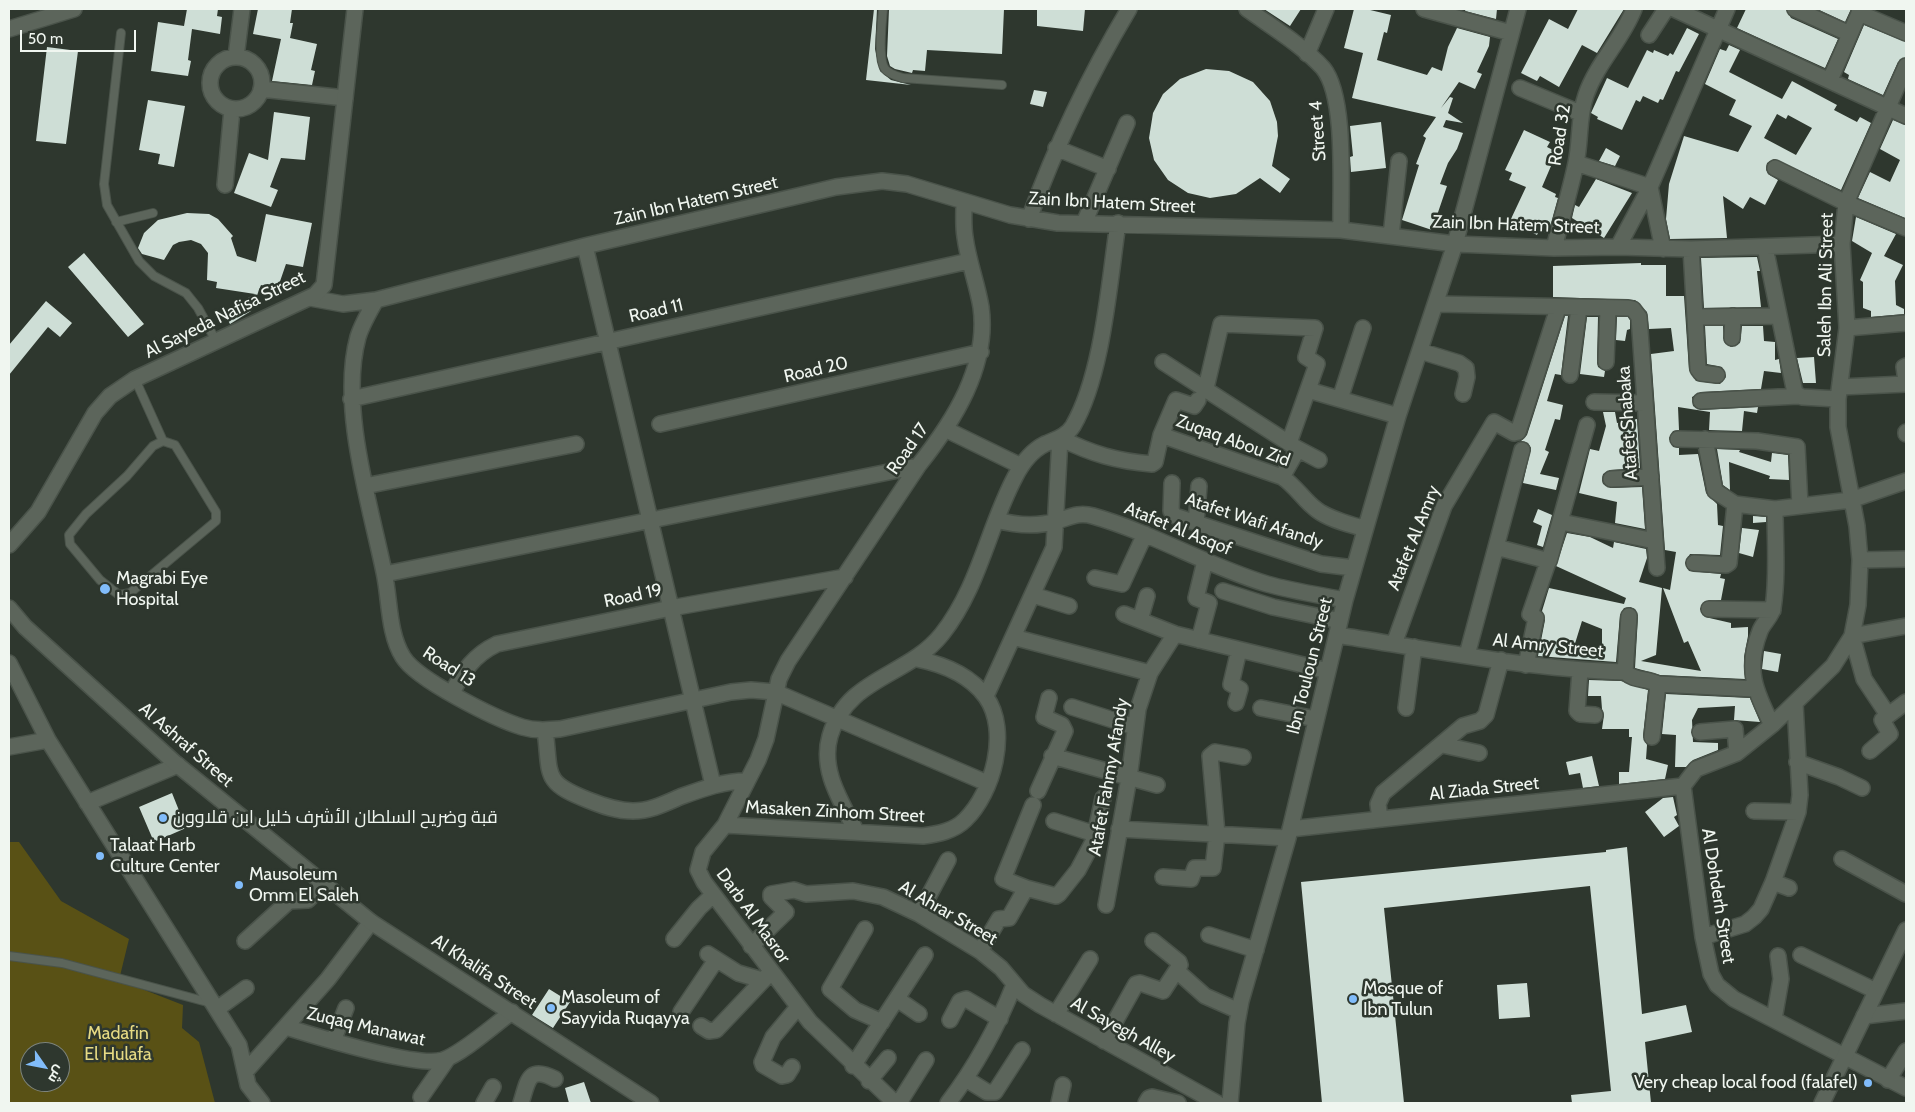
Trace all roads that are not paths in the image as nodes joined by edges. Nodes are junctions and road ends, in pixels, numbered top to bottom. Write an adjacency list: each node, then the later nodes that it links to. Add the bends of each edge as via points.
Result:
1 (74, 9): 17 (street)
2 (242, 9): 24 (street)
3 (355, 9): 30 (street, Al Sayeda Nafisa Street)
4 (883, 9): 27 (lane, via 881,59 885,70 903,78)
5 (1129, 9): 36 (street)
6 (1247, 9): 23 (street, Street 4)
7 (1326, 9): 23 (street)
8 (1424, 9): 19 (street)
9 (1518, 9): 19 (street, Ibn Touloun Street)
10 (1634, 9): 33 (street, Road 32, via 1595,75)
11 (1666, 9): 22 (street)
12 (1674, 9): 16 (street)
13 (1728, 9): 16 (street)
14 (1795, 9): 21 (street)
15 (1860, 11): 20 (street); 21 (street)
16 (1719, 28): 26 (street); 42 (street)
17 (9, 29)
18 (121, 33): 47 (lane, via 104,184 107,205)
19 (1511, 33): 53 (street, Ibn Touloun Street)
20 (1906, 33)
21 (1850, 34): 26 (street)
22 (1649, 35)
23 (1308, 54): 51 (street, Street 4, via 1327,75 1334,88 1338,108)
24 (236, 57): 29 (street, via 244,58 256,67 262,81); 32 (street, via 220,62 210,77 212,94 217,101)
25 (1906, 66): 31 (street, Saleh Ibn Ali Street)
26 (1830, 80): 31 (street)
27 (1002, 86)
28 (1520, 88): 33 (street)
29 (261, 89): 30 (street); 32 (street, via 253,102 240,109)
30 (345, 98): 62 (street, Al Sayeda Nafisa Street, via 325,279 320,291)
31 (1888, 108): 34 (street); 44 (street, Saleh Ibn Ali Street)
32 (232, 109): 41 (street)
33 (1580, 113): 38 (street, Road 32)
34 (1906, 116)
35 (1127, 122): 40 (street)
36 (1056, 148): 40 (street); 46 (street)
37 (1399, 161): 52 (street)
38 (1576, 163): 42 (street); 58 (street, Road 32)
39 (1775, 168): 44 (street)
40 (1108, 169): 48 (street)
41 (225, 185)
42 (1650, 187): 57 (street); 59 (street)
43 (964, 202): 46 (street, Zain Ibn Hatem Street); 55 (street, Zain Ibn Hatem Street, via 907,184 860,183); 61 (street, Road 17, via 964,236)
44 (1846, 203): 50 (street); 54 (street, Saleh Ibn Ali Street)
45 (153, 213): 47 (lane)
46 (1029, 219): 48 (street, Zain Ibn Hatem Street)
47 (116, 222): 75 (lane, via 143,267 186,293)
48 (1084, 223): 49 (street, Zain Ibn Hatem Street)
49 (1118, 224): 51 (street, Zain Ibn Hatem Street); 101 (street, via 1094,370 1073,424)
50 (1906, 228)
51 (1341, 230): 52 (street, Zain Ibn Hatem Street)
52 (1391, 236): 53 (street, Zain Ibn Hatem Street)
53 (1455, 244): 58 (street, Zain Ibn Hatem Street); 64 (street, Ibn Touloun Street)
54 (1842, 244): 56 (street, Zain Ibn Hatem Street); 73 (street, Saleh Ibn Ali Street)
55 (584, 246): 63 (street, Zain Ibn Hatem Street); 76 (street)
56 (1765, 246): 60 (street, Zain Ibn Hatem Street); 70 (street)
57 (1618, 247): 58 (street, Zain Ibn Hatem Street); 59 (street, Zain Ibn Hatem Street)
58 (1554, 248)
59 (1663, 249): 60 (street, Zain Ibn Hatem Street)
60 (1691, 249): 68 (street)
61 (969, 261): 76 (street, Road 11); 78 (street, Road 17, via 981,308)
62 (310, 298): 63 (street, Zain Ibn Hatem Street, via 343,304); 75 (street, Al Sayeda Nafisa Street)
63 (376, 300): 91 (street, Road 13, via 358,336)
64 (1436, 304): 65 (street); 77 (street, Ibn Touloun Street)
65 (1558, 308): 66 (street); 160 (street, Atafet Al Amry, via 1518,432 1494,422 1458,480 1441,514)
66 (1578, 308): 67 (street); 82 (street)
67 (1608, 309): 80 (street); 95 (street, Atafet Shabaka, via 1633,309 1639,317)
68 (1696, 316): 69 (street); 83 (street, via 1699,372)
69 (1733, 316): 70 (street); 74 (street)
70 (1779, 316): 90 (street)
71 (1906, 323): 73 (street)
72 (1363, 328): 92 (street)
73 (1847, 328): 87 (street, Saleh Ibn Ali Street)
74 (1732, 338)
75 (216, 340): 84 (street, Al Sayeda Nafisa Street)
76 (607, 342): 91 (street, Road 11); 122 (street)
77 (1420, 351): 89 (street, via 1466,368); 96 (street, Ibn Touloun Street)
78 (981, 352): 97 (street, Road 20); 99 (street, Road 17, via 972,380)
79 (1163, 362): 88 (street)
80 (1606, 362)
81 (1906, 366): 85 (street)
82 (1570, 375)
83 (1717, 375)
84 (135, 380): 104 (lane); 130 (street, Al Sayeda Nafisa Street, via 110,396 95,413 38,512)
85 (1906, 383): 87 (street)
86 (1308, 390): 88 (street, via 1317,364 1306,357 1315,328 1221,324); 92 (street); 106 (street)
87 (1839, 393): 90 (street); 118 (street, Saleh Ibn Ali Street, via 1838,427)
88 (1202, 394): 100 (street, via 1194,406 1176,400); 106 (street)
89 (1463, 394)
90 (1798, 396): 93 (street)
91 (351, 399): 116 (street, Road 13)
92 (1340, 399): 96 (street)
93 (1702, 401)
94 (1594, 402): 95 (street)
95 (1645, 403): 112 (street, Atafet Shabaka)
96 (1398, 416): 127 (street, Ibn Touloun Street)
97 (660, 424)
98 (1587, 426): 125 (street)
99 (945, 429): 109 (street, Road 17); 110 (street)
100 (1161, 435): 101 (street, via 1154,463 1121,462 1088,452); 111 (street, Zuqaq Abou Zid)
101 (1060, 438): 110 (street, via 1038,448); 124 (street)
102 (1678, 439): 103 (street)
103 (1706, 439): 119 (street, via 1715,491); 120 (street, via 1797,447)
104 (163, 441): 104 (lane, via 153,446 127,476 86,514 70,535 70,544 100,580 119,595 130,594 216,521 216,512 175,445)
105 (576, 444): 116 (street)
106 (1293, 446): 108 (street); 111 (street)
107 (1522, 450): 131 (street)
108 (1319, 460)
109 (918, 466): 122 (street); 140 (street, Road 17)
110 (1021, 466): 123 (street)
111 (1282, 477): 127 (street, Zuqaq Abou Zid, via 1316,510)
112 (1651, 478): 113 (street); 129 (street, Atafet Shabaka)
113 (1610, 479)
114 (1906, 481): 118 (street)
115 (1172, 483): 126 (street, Atafet Wafi Afandy, via 1172,514)
116 (365, 486): 139 (street, Road 13)
117 (1199, 486): 126 (street)
118 (1852, 500): 120 (street); 133 (street, Saleh Ibn Ali Street)
119 (1735, 504): 121 (street); 136 (street, via 1730,563)
120 (1800, 506): 121 (street)
121 (1775, 509): 150 (street)
122 (650, 520): 139 (street); 148 (street)
123 (997, 520): 124 (street, Atafet Al Asqof, via 1017,526); 165 (street, via 964,600 942,635)
124 (1056, 521): 128 (street, Atafet Al Asqof, via 1084,514); 143 (street, via 1054,547)
125 (1561, 522): 129 (street); 135 (street)
126 (1196, 523): 137 (street, Atafet Wafi Afandy, via 1321,564)
127 (1365, 529): 137 (street, Ibn Touloun Street)
128 (1145, 534): 134 (street, Atafet Al Asqof); 141 (street, via 1122,584)
129 (1655, 542): 138 (street, Atafet Shabaka)
130 (9, 545)
131 (1496, 548): 135 (street); 163 (street)
132 (1906, 559): 133 (street)
133 (1860, 560): 157 (street, Saleh Ibn Ali Street, via 1858,605)
134 (1205, 561): 145 (street, Atafet Al Asqof, via 1267,584); 159 (street, via 1196,598 1208,603)
135 (1548, 562): 168 (street, via 1533,600 1530,615 1536,618)
136 (1694, 563)
137 (1354, 568): 145 (street, Ibn Touloun Street)
138 (1657, 568)
139 (385, 574): 177 (street, Road 13, via 395,639 403,657 416,671)
140 (844, 577): 148 (street, Road 19); 176 (street, Road 17, via 792,655)
141 (1095, 578)
142 (1222, 591): 155 (street, Al Amry Street)
143 (1033, 595): 146 (street); 158 (street)
144 (1147, 596): 153 (street)
145 (1345, 600): 155 (street, Ibn Touloun Street)
146 (1069, 606)
147 (9, 608): 205 (street, Al Ashraf Street, via 25,627)
148 (671, 608): 177 (street, Road 19, via 497,644 474,658); 180 (street)
149 (1709, 608): 150 (street)
150 (1773, 610): 175 (street, via 1754,647)
151 (1124, 614): 153 (street)
152 (1630, 616): 172 (street)
153 (1140, 620): 156 (street)
154 (1906, 626): 157 (street)
155 (1338, 628): 160 (street, Al Amry Street); 170 (street, Ibn Touloun Street)
156 (1175, 634): 159 (street); 173 (street, Atafet Fahmy Afandy)
157 (1852, 636): 164 (street); 169 (street)
158 (1013, 637): 173 (street); 178 (street)
159 (1199, 640): 162 (street)
160 (1394, 644): 161 (street, Al Amry Street)
161 (1414, 647): 163 (street, Al Amry Street); 186 (street)
162 (1239, 650): 170 (street); 182 (street, via 1231,684 1240,689)
163 (1467, 655): 166 (street, Al Amry Street)
164 (1856, 658): 169 (street); 188 (street, via 1864,679)
165 (917, 659): 178 (street, via 954,672); 189 (street, via 858,692)
166 (1501, 660): 168 (street, Al Amry Street); 197 (street, via 1486,715 1480,721 1463,726)
167 (9, 663): 196 (street)
168 (1526, 664): 171 (street, Al Amry Street)
169 (1834, 666): 183 (street)
170 (1328, 671): 190 (street, Ibn Touloun Street)
171 (1580, 671): 172 (street, Al Amry Street); 187 (street, via 1577,711)
172 (1625, 672): 174 (street, Al Amry Street, via 1630,677)
173 (1150, 673): 192 (street, Atafet Fahmy Afandy, via 1138,709)
174 (1658, 684): 175 (street, Al Amry Street); 195 (street)
175 (1754, 689): 191 (street)
176 (775, 692): 180 (street, Road 13, via 751,690); 189 (street, Road 13); 207 (street, Darb Al Masror, via 766,739)
177 (452, 693): 193 (street, Road 13, via 521,727)
178 (986, 696): 208 (street, Masaken Zinhom Street, via 997,722 999,737 998,753)
179 (1050, 698): 202 (street, via 1044,717 1065,727)
180 (692, 699): 193 (street, Road 13); 209 (street)
181 (1906, 702): 188 (street)
182 (1236, 703)
183 (1795, 704): 191 (street); 204 (street)
184 (1072, 707): 192 (street)
185 (1261, 708): 190 (street)
186 (1406, 708)
187 (1595, 715)
188 (1888, 715): 199 (street, via 1882,720 1890,734)
189 (838, 719): 208 (street, Road 13); 221 (street, via 830,735 828,770)
190 (1316, 719): 224 (street, Ibn Touloun Street)
191 (1772, 725): 201 (street)
192 (1136, 727): 206 (street, Atafet Fahmy Afandy)
193 (545, 730): 209 (street, via 554,782 567,792 606,807 648,810)
194 (1700, 732): 201 (street, via 1735,729)
195 (1652, 737)
196 (48, 740): 198 (street); 214 (street)
197 (1443, 745): 200 (street); 217 (street, via 1383,794 1378,804)
198 (9, 747)
199 (1870, 751)
200 (1479, 753)
201 (1737, 754): 211 (street, via 1696,769)
202 (1052, 756): 206 (street); 230 (street, via 1003,879)
203 (1243, 757): 223 (street, via 1215,752 1210,756)
204 (1798, 762): 212 (street); 216 (street)
205 (178, 765): 214 (street); 229 (street, Al Ashraf Street)
206 (1129, 778): 210 (street); 220 (street, Atafet Fahmy Afandy)
207 (746, 781): 209 (street); 219 (street, Darb Al Masror)
208 (987, 783): 221 (street, Masaken Zinhom Street, via 965,821 945,832 923,836)
209 (713, 785)
210 (1157, 785)
211 (1682, 786): 217 (street, Al Ziada Street); 240 (street, Al Dohderh Street)
212 (1862, 788)
213 (1102, 798): 222 (street)
214 (87, 803): 258 (street)
215 (1754, 811): 216 (street)
216 (1798, 812): 228 (street)
217 (1380, 819): 224 (street, Al Ziada Street)
218 (1054, 821): 222 (street)
219 (725, 825): 221 (street, Masaken Zinhom Street); 233 (street, Darb Al Masror, via 698,862 700,876)
220 (1119, 829): 223 (street, Al Ziada Street); 234 (street, Atafet Fahmy Afandy)
221 (856, 831)
222 (1095, 834): 230 (street, via 1078,870 1058,895)
223 (1217, 834): 224 (street, Al Ziada Street); 227 (street, via 1213,868 1194,868 1191,879)
224 (1289, 834): 246 (street, Ibn Touloun Street)
225 (1842, 859): 232 (street)
226 (948, 860): 235 (street)
227 (1163, 877)
228 (1773, 882): 231 (street); 240 (street, via 1754,917 1745,924)
229 (324, 884): 236 (street, Al Ashraf Street); 243 (street, via 308,900 289,902)
230 (1026, 888): 245 (street, via 1009,918 999,919)
231 (1789, 888)
232 (1906, 894)
233 (714, 895): 241 (street); 244 (street, Darb Al Masror)
234 (1106, 906)
235 (919, 914): 244 (street, Al Ahrar Street, via 867,892 806,894 794,890 771,894 786,912); 245 (street, Al Ahrar Street)
236 (371, 922): 263 (street, Al Khalifa Street); 273 (street)
237 (866, 929): 271 (street, via 830,989 855,1010)
238 (1906, 930): 256 (street)
239 (1209, 935): 246 (street)
240 (1703, 937): 269 (street, Al Dohderh Street, via 1711,974 1717,985 1734,999)
241 (674, 939)
242 (1153, 940): 252 (street, via 1179,962)
243 (245, 942)
244 (751, 946): 253 (street, Darb Al Masror)
245 (980, 950): 254 (street, Al Ahrar Street, via 1002,968)
246 (1256, 950): 261 (street, Ibn Touloun Street)
247 (925, 955): 257 (street)
248 (1801, 955): 256 (street)
249 (9, 956): 258 (lane, via 62,963)
250 (1778, 956): 269 (street, via 1781,980)
251 (1090, 959): 266 (street)
252 (1177, 971): 261 (street, via 1205,996); 275 (street, via 1162,991 1136,984)
253 (766, 976): 259 (street, Darb Al Masror); 264 (street, via 738,973 712,957); 272 (street, via 716,1030 709,1031)
254 (1014, 985): 266 (street, Al Sayegh Alley); 268 (street)
255 (246, 988): 258 (street)
256 (1876, 991): 267 (street)
257 (897, 999): 265 (street); 271 (street)
258 (215, 1006): 284 (street, via 239,1045)
259 (798, 1007): 282 (street, Darb Al Masror); 283 (street, via 773,1037 762,1062 782,1076)
260 (346, 1008): 274 (street)
261 (1239, 1011): 304 (street, Ibn Touloun Street)
262 (1906, 1011): 267 (street)
263 (512, 1012): 278 (street, Zuqaq Manawat); 297 (street, Al Khalifa Street)
264 (681, 1012)
265 (919, 1014)
266 (1056, 1014): 275 (street, Al Sayegh Alley)
267 (1864, 1016): 280 (street)
268 (1000, 1019): 270 (street, via 966,999 960,1002); 286 (street)
269 (1774, 1019): 280 (street, Al Dohderh Street)
270 (950, 1020)
271 (882, 1022): 282 (street)
272 (701, 1026)
273 (286, 1027): 274 (street, Zuqaq Manawat); 284 (street)
274 (333, 1041): 278 (street, Zuqaq Manawat, via 431,1062)
275 (1104, 1041): 293 (street, Al Sayegh Alley)
276 (1022, 1050): 286 (street, via 995,1092 987,1092)
277 (1906, 1051): 287 (street)
278 (448, 1058): 292 (street)
279 (888, 1058): 288 (street)
280 (1843, 1058): 287 (street, Al Dohderh Street); 305 (street)
281 (926, 1060): 299 (street)
282 (853, 1066): 288 (street, Darb Al Masror)
283 (792, 1067)
284 (246, 1071): 294 (street, via 248,1085)
285 (555, 1079): 296 (street, via 542,1072 532,1075)
286 (966, 1079): 300 (street)
287 (1888, 1080): 291 (street, Al Dohderh Street)
288 (869, 1081): 298 (street, Darb Al Masror)
289 (1063, 1085): 301 (street)
290 (493, 1087): 295 (street)
291 (1906, 1088)
292 (421, 1097)
293 (1212, 1102)
294 (260, 1103)
295 (484, 1103)
296 (521, 1103)
297 (651, 1103)
298 (894, 1103)
299 (899, 1103)
300 (948, 1103)
301 (1059, 1103)
302 (1146, 1103): 303 (street, via 1152,1098)
303 (1178, 1103)
304 (1230, 1103)
305 (1822, 1103)

